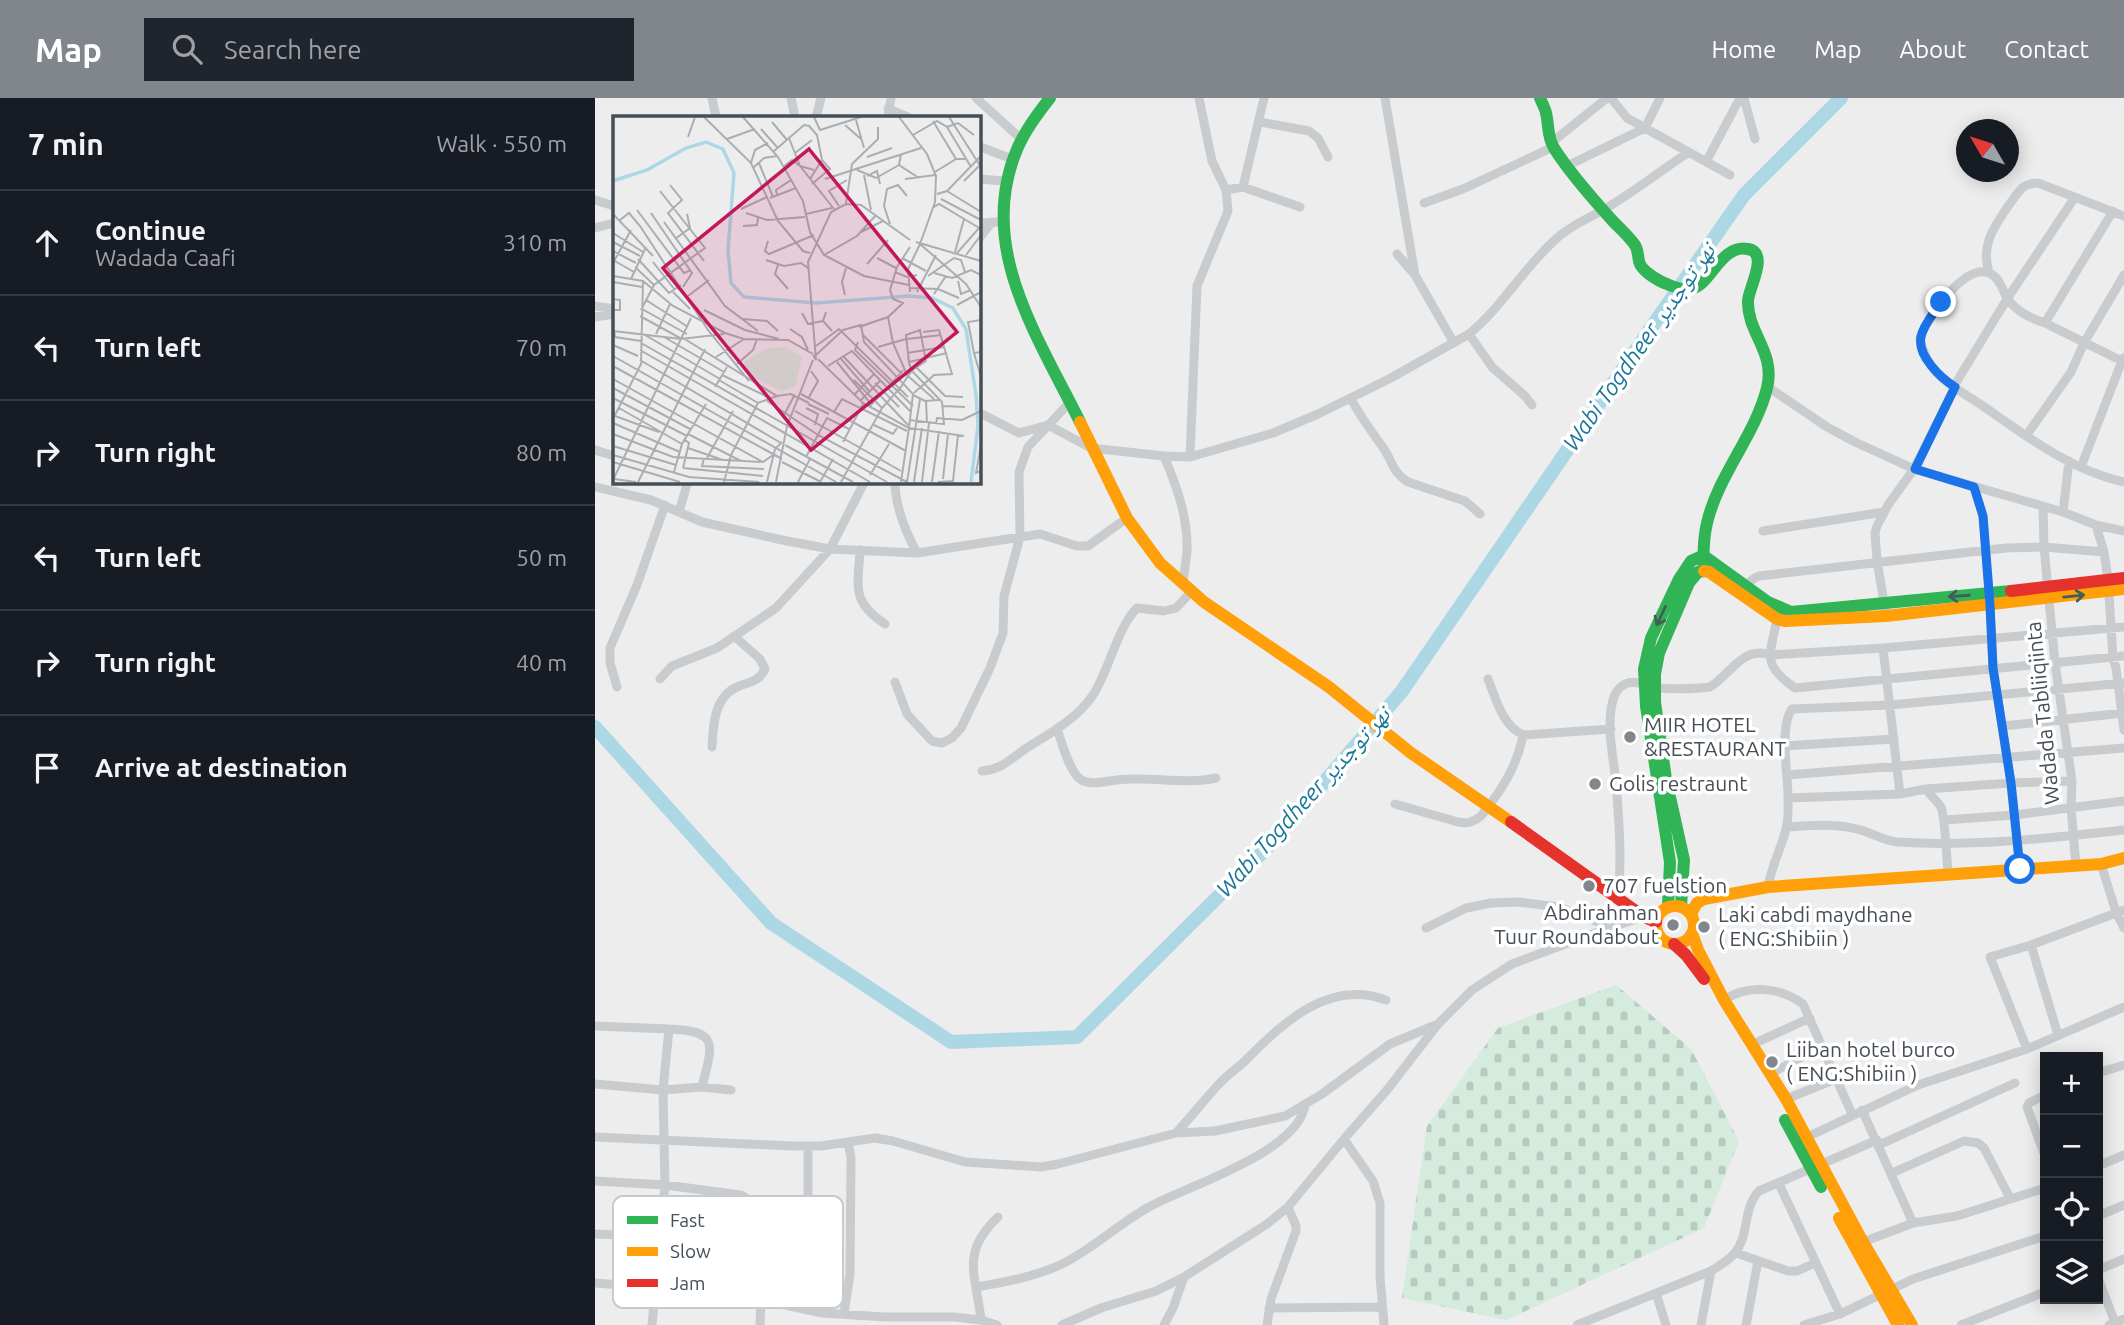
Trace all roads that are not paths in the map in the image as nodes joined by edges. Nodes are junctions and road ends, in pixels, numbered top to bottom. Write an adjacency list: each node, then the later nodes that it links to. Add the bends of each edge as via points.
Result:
1 (712, 98): 15 (street)
2 (791, 98): 16 (street)
3 (821, 98): 17 (street)
4 (891, 98): 14 (street)
5 (976, 98): 20 (street)
6 (1050, 98): 20 (main road)
7 (1199, 98): 33 (street, via 1212,161)
8 (1264, 98): 18 (street)
9 (1385, 98): 49 (street)
10 (1540, 98): 22 (main road)
11 (1609, 98): 19 (street, via 1627,118); 22 (street)
12 (1660, 98): 19 (street)
13 (1742, 98): 21 (street); 27 (street)
14 (888, 113)
15 (716, 116)
16 (795, 116)
17 (816, 116)
18 (1260, 122): 25 (street, via 1309,131); 32 (street)
19 (1645, 128): 24 (street); 28 (street)
20 (1020, 138): 26 (main road)
21 (1755, 139)
22 (1552, 145): 28 (main road); 36 (street)
23 (980, 146): 26 (street)
24 (1689, 152): 27 (street); 39 (street)
25 (1328, 157)
26 (1012, 159): 31 (main road)
27 (1706, 162): 29 (street)
28 (1567, 166): 39 (main road)
29 (1730, 175)
30 (980, 179): 31 (street)
31 (1005, 181): 42 (main road)
32 (1243, 187): 33 (street); 38 (street)
33 (1226, 190): 73 (street, via 1228,211 1196,286)
34 (2075, 197): 40 (street); 48 (street, via 2038,183 2022,188 1989,239); 51 (street)
35 (595, 200): 37 (street)
36 (1424, 203)
37 (613, 206)
38 (1300, 207)
39 (1603, 210): 57 (street, via 1559,236); 62 (main road, via 1636,247 1637,260 1650,275 1684,289 1702,283 1737,250 1753,251 1758,257 1748,308 1766,350)
40 (2113, 211): 41 (street); 56 (street)
41 (2124, 216)
42 (997, 222): 44 (street); 46 (street); 64 (main road, via 1019,296)
43 (613, 223): 45 (street)
44 (980, 223)
45 (595, 228)
46 (980, 238)
47 (1397, 254): 49 (street)
48 (1989, 273): 51 (street); 61 (street, via 1975,273 1961,281 1941,302 1920,338 1932,367)
49 (1415, 275): 58 (street)
50 (2124, 275): 59 (street)
51 (2007, 299): 56 (street, via 2032,319); 61 (street)
52 (595, 306): 53 (street)
53 (613, 311)
54 (613, 311): 55 (street)
55 (595, 317)
56 (2045, 323): 59 (street)
57 (1469, 334): 58 (street); 65 (street, via 1492,367)
58 (1454, 343): 63 (street)
59 (2084, 343): 60 (street); 68 (street, via 2071,372)
60 (2123, 359): 75 (street)
61 (1955, 386): 68 (street); 76 (street)
62 (1768, 387): 76 (street, via 1836,432); 100 (main road, via 1715,499 1705,527)
63 (1351, 399): 73 (street, via 1273,433); 88 (street, via 1395,473 1408,482 1465,501)
64 (1069, 403): 67 (street); 69 (main road)
65 (1532, 405)
66 (980, 413): 67 (street, via 1019,433)
67 (1048, 425): 69 (street); 93 (street, via 1028,447 1020,472)
68 (2026, 436): 74 (street)
69 (1091, 448): 72 (street); 89 (main road)
70 (595, 450): 71 (street)
71 (613, 456)
72 (1164, 456): 73 (street); 105 (street, via 1184,517)
73 (1190, 457)
74 (2069, 461): 75 (street); 87 (street)
75 (2081, 467): 77 (street)
76 (1915, 469): 82 (street); 86 (street)
77 (2124, 482)
78 (687, 483): 85 (street)
79 (864, 483): 95 (street)
80 (895, 483): 99 (street, via 902,520)
81 (595, 487): 83 (street)
82 (1974, 487): 84 (street); 96 (street)
83 (665, 505): 85 (street); 130 (street, via 610,648)
84 (2043, 507): 87 (street); 94 (street, Wadada Tabliiqiinta)
85 (679, 512): 95 (street, via 722,527)
86 (1884, 512): 91 (street); 101 (street, via 1875,533)
87 (2063, 512): 90 (street)
88 (1480, 514)
89 (1127, 518): 93 (street, via 1088,546 1040,534); 105 (main road, via 1160,563)
90 (2096, 525): 92 (street); 98 (street)
91 (1763, 531)
92 (2124, 531)
93 (1020, 537): 99 (street); 127 (street, via 1004,596 1003,633 961,729 942,743 932,741 907,714)
94 (2044, 547): 96 (street); 98 (street); 108 (street, Wadada Tabliiqiinta)
95 (830, 549): 97 (street); 116 (street, via 776,607)
96 (1986, 549): 101 (street); 109 (street)
97 (860, 550): 99 (street); 112 (street, via 858,591 862,604)
98 (2104, 552): 104 (street)
99 (918, 553)
100 (1702, 556): 102 (main road); 106 (main road, via 1716,563); 129 (main road, one-way to 129, via 1685,569 1651,638)
101 (1877, 561): 106 (street, via 1759,576); 110 (street)
102 (1703, 571): 106 (main road); 129 (main road, via 1692,578)
103 (2124, 578): 104 (main road)
104 (2109, 586): 107 (main road); 108 (main road); 114 (street)
105 (1187, 588): 137 (street, via 1175,608 1143,607 1132,613 1092,696); 159 (main road)
106 (1742, 589): 110 (main road, via 1791,612); 111 (main road)
107 (2124, 590)
108 (2049, 592): 109 (main road); 115 (street, Wadada Tabliiqiinta)
109 (1990, 599): 110 (main road); 117 (street)
110 (1885, 609): 111 (main road, via 1803,621)
111 (1777, 619): 119 (street)
112 (885, 624)
113 (2124, 627): 114 (street)
114 (2110, 628): 115 (street); 121 (street)
115 (2052, 632): 117 (street); 122 (street, Wadada Tabliiqiinta)
116 (734, 636): 124 (street, via 672,666); 143 (street, via 765,669 756,681 735,687 720,704 714,716)
117 (1991, 639): 118 (street); 123 (street)
118 (1883, 649): 119 (street); 126 (street)
119 (1770, 655): 126 (street, via 1777,675 1795,688); 129 (street, via 1757,653 1739,660 1710,687)
120 (2124, 656): 121 (street)
121 (2113, 658): 122 (street); 128 (street)
122 (2055, 663): 123 (street); 131 (street, Wadada Tabliiqiinta)
123 (1993, 668): 126 (street); 132 (street)
124 (660, 679)
125 (1488, 679): 140 (street, via 1503,716)
126 (1888, 680): 133 (street)
127 (895, 682)
128 (2121, 683): 131 (street); 134 (street)
129 (1649, 686): 138 (street, via 1632,682 1618,688); 151 (main road)
130 (617, 687)
131 (2059, 690): 132 (street); 135 (street, Wadada Tabliiqiinta)
132 (1997, 696): 133 (street); 136 (street)
133 (1890, 705): 141 (street); 142 (street, via 1792,709)
134 (2123, 713): 135 (street); 139 (street)
135 (2062, 719): 136 (street); 145 (street, Wadada Tabliiqiinta)
136 (2003, 726): 146 (street)
137 (1057, 729): 148 (street, via 1002,766); 150 (street, via 1073,771 1088,783)
138 (1611, 729): 140 (street); 176 (street, via 1621,868)
139 (2124, 730)
140 (1523, 735): 159 (street, via 1511,774)
141 (1894, 738): 142 (street); 147 (street)
142 (1784, 746): 149 (street)
143 (712, 747)
144 (2124, 748): 145 (street)
145 (2067, 753): 146 (street); 152 (street, Wadada Tabliiqiinta)
146 (2007, 758): 147 (street); 153 (street)
147 (1897, 765): 149 (street); 155 (street)
148 (982, 771)
149 (1787, 775): 156 (street)
150 (1216, 778)
151 (1661, 779): 169 (main road); 170 (main road)
152 (2072, 781): 153 (street); 160 (street, Wadada Tabliiqiinta)
153 (2011, 783): 154 (street); 161 (street)
154 (1926, 789): 155 (street); 162 (street)
155 (1900, 794): 156 (street)
156 (1788, 798): 163 (street)
157 (2124, 801): 160 (street)
158 (1395, 804): 159 (street, via 1467,824)
159 (1489, 806): 176 (main road)
160 (2071, 807): 161 (street); 165 (street, Wadada Tabliiqiinta)
161 (2014, 815): 162 (street); 166 (street)
162 (1945, 820): 167 (street)
163 (1787, 827): 167 (street, via 1832,825 1886,841); 175 (street)
164 (2124, 830): 165 (street)
165 (2072, 836): 166 (street); 172 (street, Wadada Tabliiqiinta)
166 (2017, 841): 167 (street); 173 (street)
167 (1945, 844): 174 (street)
168 (2124, 858): 171 (main road)
169 (1684, 860): 170 (main road); 177 (main road)
170 (1670, 862): 177 (main road)
171 (2101, 864): 172 (main road); 178 (street)
172 (2076, 866): 173 (main road)
173 (2020, 869): 174 (main road)
174 (1948, 875): 175 (main road)
175 (1768, 887): 177 (main road, via 1704,899)
176 (1618, 899): 179 (main road)
177 (1680, 909): 179 (main road); 183 (main road, via 1694,927)
178 (2120, 911): 182 (street); 185 (street)
179 (1650, 920): 180 (street); 184 (main road, via 1662,940)
180 (1611, 927): 181 (street, via 1559,907 1518,902 1466,908); 190 (street, via 1512,964 1472,990)
181 (1426, 928)
182 (2124, 928)
183 (1692, 933): 184 (main road); 187 (main road)
184 (1674, 944): 215 (main road, via 1702,976)
185 (2031, 944): 193 (street); 196 (street, via 1990,957)
186 (1386, 1000): 211 (street, via 1359,994 1338,997 1292,1017 1218,1085)
187 (1724, 1000): 189 (street, via 1747,990 1774,991 1797,999); 194 (main road)
188 (2124, 1007): 193 (street)
189 (1810, 1018): 194 (street); 195 (street)
190 (1438, 1024): 208 (street, via 1389,1044); 214 (street)
191 (595, 1026): 192 (street)
192 (669, 1029): 203 (street, via 691,1030 711,1044); 204 (street)
193 (2058, 1035): 196 (street)
194 (1752, 1044): 199 (main road)
195 (1821, 1047): 199 (street); 200 (street)
196 (2027, 1049): 209 (street, via 1918,1085)
197 (2123, 1067): 198 (street)
198 (2103, 1072)
199 (1770, 1073): 207 (main road)
200 (1836, 1079): 207 (street); 210 (street)
201 (2015, 1083): 217 (street)
202 (595, 1084): 204 (street)
203 (702, 1087): 204 (street); 205 (street)
204 (663, 1090): 213 (street)
205 (731, 1090)
206 (2040, 1098): 218 (street, via 2027,1108)
207 (1786, 1100): 215 (main road)
208 (1305, 1104): 211 (street, via 1275,1119); 252 (street, via 1298,1124 1249,1162 1151,1206 1058,1265 1035,1275)
209 (1862, 1110): 210 (street); 217 (street)
210 (1852, 1114): 215 (street)
211 (1177, 1133): 216 (street, via 1041,1167 965,1162 875,1138)
212 (595, 1137): 213 (street)
213 (666, 1139): 219 (street); 226 (street)
214 (1344, 1139): 235 (street); 257 (street, via 1373,1181 1380,1203)
215 (1802, 1139): 222 (main road)
216 (848, 1142): 219 (street); 260 (street, via 850,1274)
217 (1878, 1142): 222 (street); 223 (street)
218 (2040, 1143)
219 (807, 1146): 232 (street)
220 (2124, 1155): 221 (street)
221 (2103, 1164)
222 (1817, 1167): 225 (street); 242 (main road); 254 (main road)
223 (1892, 1173): 233 (street, via 1956,1143 1972,1141 1983,1148); 238 (street)
224 (595, 1181): 226 (street)
225 (1779, 1184): 243 (street, via 1759,1191 1751,1201); 246 (street)
226 (665, 1185): 228 (street); 229 (street)
227 (2040, 1189): 233 (street)
228 (721, 1192): 230 (street); 231 (street)
229 (664, 1196)
230 (720, 1196)
231 (742, 1196)
232 (807, 1196)
233 (2010, 1198): 238 (street, via 1957,1216)
234 (2124, 1205): 236 (street)
235 (1289, 1207): 249 (street); 259 (street, via 1296,1231)
236 (2103, 1214)
237 (998, 1217): 252 (street, via 975,1247)
238 (1913, 1223): 242 (street)
239 (595, 1234): 240 (street)
240 (613, 1235)
241 (2040, 1238): 254 (street)
242 (1863, 1242): 254 (main road)
243 (1736, 1253): 245 (street); 248 (street)
244 (2124, 1259): 247 (street)
245 (1758, 1261): 246 (street, via 1788,1271); 272 (street)
246 (1815, 1263): 261 (street)
247 (2103, 1268)
248 (1711, 1271): 255 (street); 271 (street)
249 (1184, 1277): 265 (street); 266 (street)
250 (595, 1283): 251 (street)
251 (613, 1285)
252 (977, 1287): 262 (street)
253 (2103, 1290): 263 (street)
254 (1885, 1292): 261 (street); 274 (main road); 275 (main road)
255 (1656, 1293): 269 (street); 270 (street)
256 (2040, 1294): 276 (street)
257 (1382, 1307): 259 (street); 268 (street)
258 (799, 1308): 260 (street)
259 (1269, 1308): 267 (street)
260 (844, 1314): 262 (street)
261 (1840, 1314): 273 (street)
262 (981, 1320): 264 (street)
263 (2116, 1323)
264 (997, 1325)
265 (1062, 1325)
266 (1164, 1325)
267 (1267, 1325)
268 (1384, 1325)
269 (1577, 1325)
270 (1666, 1325)
271 (1701, 1325)
272 (1746, 1325)
273 (1804, 1325)
274 (1898, 1325)
275 (1912, 1325)
276 (1961, 1325)

